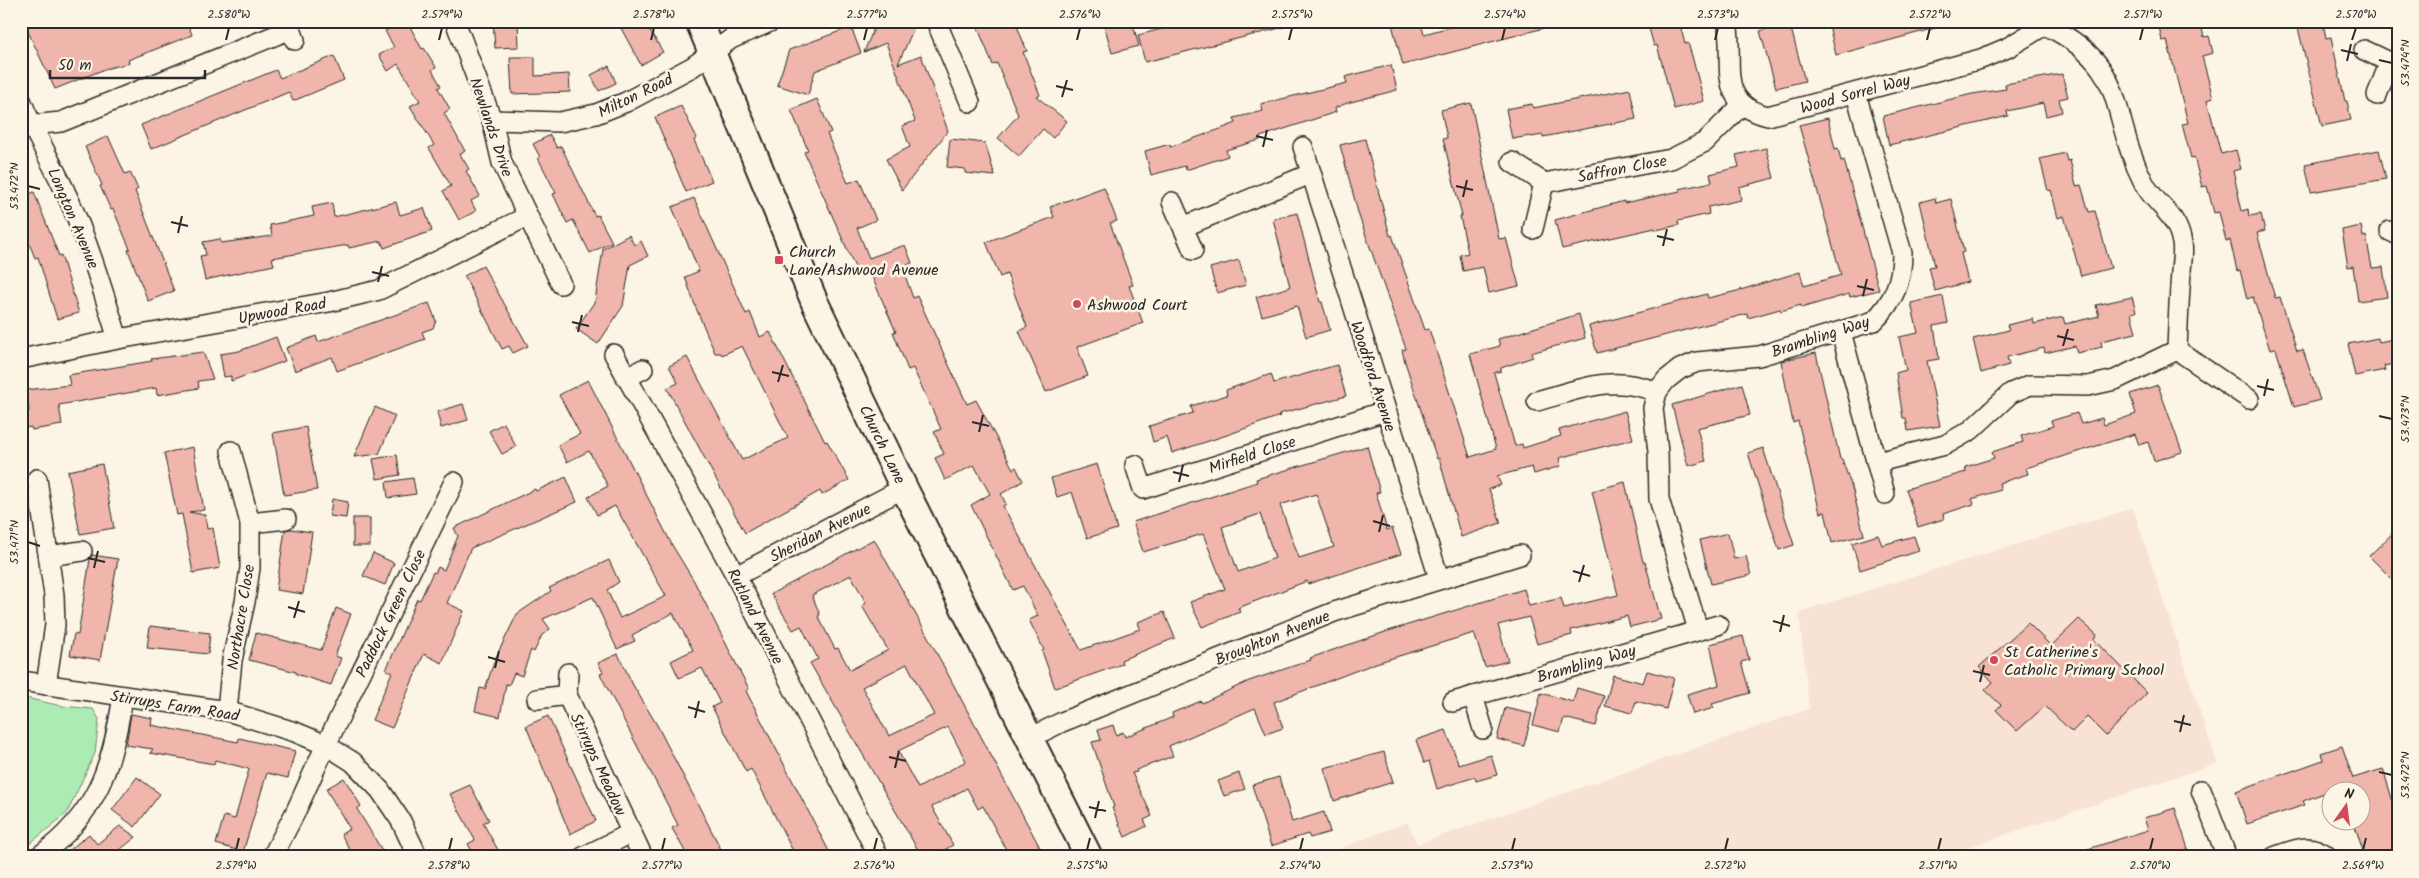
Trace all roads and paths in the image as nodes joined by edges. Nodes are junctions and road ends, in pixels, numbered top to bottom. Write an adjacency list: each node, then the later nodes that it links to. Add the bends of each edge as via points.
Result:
1 (455, 21): 16 (street, Newlands Drive)
2 (699, 21): 9 (main road, Church Lane)
3 (772, 21): 9 (street, Milton Road, via 731,38)
4 (936, 21): 14 (street)
5 (1728, 21): 15 (street, via 1730,83)
6 (2045, 23): 11 (street, Wood Sorrel Way, via 2007,48 1981,59); 30 (street, via 2084,48 2099,65 2111,84 2135,165 2176,224 2182,244)
7 (291, 30): 17 (street, via 62,122)
8 (2364, 50): 10 (street)
9 (712, 51): 16 (street, Milton Road, via 692,67 596,114 560,122); 44 (main road, Church Lane, via 814,303)
10 (2393, 65): 12 (street)
11 (1856, 94): 15 (street, Wood Sorrel Way, via 1768,116); 28 (street, Brambling Way, via 1902,252 1902,272 1887,308 1874,321)
12 (2377, 95)
13 (21, 100): 17 (street, Longton Avenue)
14 (970, 102)
15 (1742, 104): 21 (street, Saffron Close, via 1705,142 1672,159)
16 (492, 120): 23 (street, Newlands Drive, via 502,163)
17 (26, 126): 29 (street, Longton Avenue, via 64,188 89,246)
18 (1303, 147): 20 (street, Woodford Avenue)
19 (1512, 162): 21 (street)
20 (1310, 174): 24 (street); 38 (street, Woodford Avenue)
21 (1544, 183): 25 (street)
22 (1172, 202): 24 (street)
23 (528, 216): 27 (street, Newlands Drive); 29 (street, Upwood Road, via 379,290 329,302)
24 (1183, 226): 26 (street)
25 (1533, 229)
26 (1193, 250)
27 (561, 284)
28 (1841, 332): 35 (street, Brambling Way, via 1759,356 1697,362 1680,369); 40 (street)
29 (118, 339): 32 (street, Upwood Road)
30 (2177, 350): 36 (street, via 2226,392); 40 (street, via 2114,380 2088,386 2030,385 2011,393 1970,430 1946,445)
31 (614, 354): 34 (street, Rutland Avenue)
32 (21, 359)
33 (643, 369): 34 (street)
34 (626, 378): 51 (street, Rutland Avenue)
35 (1657, 392): 37 (street, via 1637,384 1606,383); 54 (street, via 1653,408 1659,499)
36 (2249, 398)
37 (1537, 401)
38 (1385, 411): 41 (street, Mirfield Close, via 1143,489); 52 (street, Woodford Avenue)
39 (232, 451): 47 (street, Northacre Close)
40 (1878, 462): 45 (street)
41 (1135, 465)
42 (37, 479): 50 (street)
43 (454, 482): 66 (street, Paddock Green Close)
44 (904, 488): 51 (street, Sheridan Avenue); 65 (main road, Church Lane)
45 (1885, 494)
46 (286, 519): 47 (street)
47 (250, 523): 63 (street, Northacre Close, via 250,568 232,660)
48 (82, 551): 50 (street)
49 (1520, 555): 52 (street, Broughton Avenue)
50 (49, 556): 57 (street, via 55,625)
51 (736, 576): 75 (street, Rutland Avenue)
52 (1439, 578): 65 (street, Broughton Avenue, via 1334,612 1062,722)
53 (1718, 625): 54 (street, Brambling Way)
54 (1698, 630): 60 (street, Brambling Way)
55 (568, 673): 58 (street, Stirrups Meadow)
56 (21, 681): 57 (street, Stirrups Farm Road)
57 (46, 686): 59 (street, Stirrups Farm Road)
58 (567, 695): 61 (street, Stirrups Meadow); 68 (street, Stirrups Meadow)
59 (123, 696): 63 (street, Stirrups Farm Road); 70 (street, via 116,740 101,786 68,832)
60 (1473, 696): 62 (street, Brambling Way); 64 (street)
61 (537, 700)
62 (1453, 702)
63 (227, 710): 66 (street, Stirrups Farm Road)
64 (1483, 729)
65 (1030, 738): 76 (main road, Church Lane)
66 (326, 745): 71 (street, Paddock Green Close); 72 (street, Stirrups Farm Road, via 353,762 380,790 401,821)
67 (2200, 790): 77 (street)
68 (631, 833): 73 (street, Stirrups Meadow); 74 (street, Stirrups Meadow)
69 (2323, 853): 78 (street, via 2298,848)
70 (38, 857)
71 (272, 857)
72 (418, 857)
73 (583, 857)
74 (643, 857)
75 (879, 857)
76 (1089, 857)
77 (2227, 857)
78 (2274, 857)

